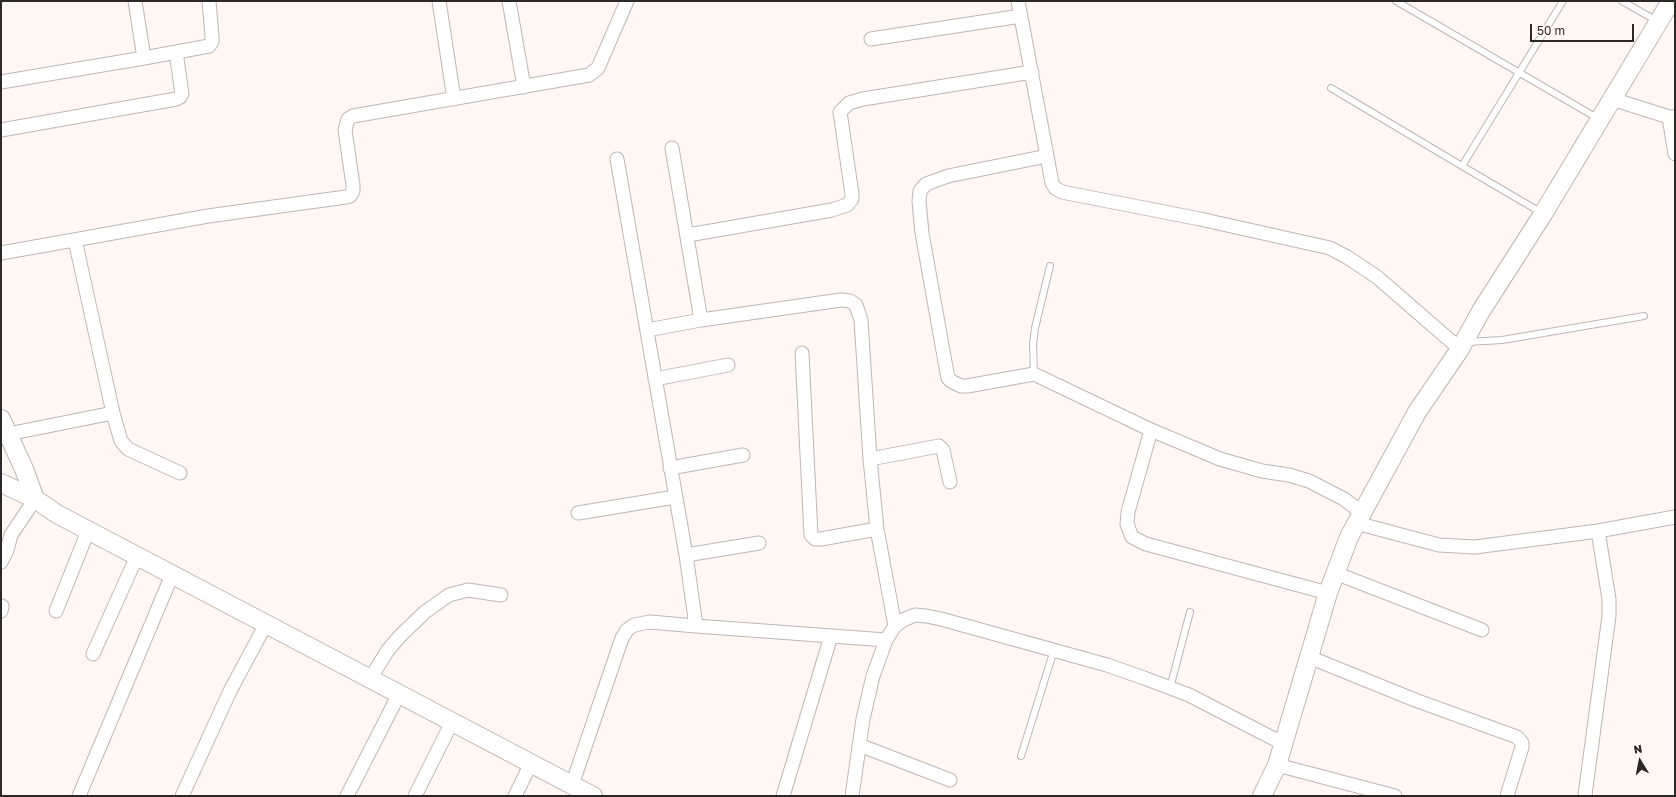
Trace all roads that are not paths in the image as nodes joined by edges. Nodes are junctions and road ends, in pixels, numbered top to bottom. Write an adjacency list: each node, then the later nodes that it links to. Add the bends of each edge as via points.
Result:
1 (135, 1): 15 (street)
2 (209, 1): 14 (street, via 212,42 209,46)
3 (439, 1): 21 (street)
4 (509, 1): 19 (street)
5 (627, 1): 19 (street, via 594,72 589,76)
6 (1018, 1): 11 (street)
7 (1396, 1): 17 (lane)
8 (1563, 1): 17 (lane)
9 (1622, 1): 12 (lane)
10 (1671, 1): 12 (street)
11 (1021, 16): 13 (street); 16 (street)
12 (1659, 22): 22 (street)
13 (870, 40)
14 (176, 52): 15 (street); 25 (street, via 182,94 176,99)
15 (144, 58): 18 (street)
16 (1032, 72): 28 (street); 32 (street, via 849,102 840,112 852,194 852,199 847,205 832,210)
17 (1518, 72): 24 (lane); 30 (lane)
18 (1, 82)
19 (524, 87): 21 (street)
20 (1331, 88): 30 (lane)
21 (454, 99): 33 (street, via 353,116 348,119 345,130 353,185 350,196 208,216)
22 (1612, 99): 23 (street); 24 (street)
23 (1672, 117): 27 (street)
24 (1600, 119): 31 (street)
25 (1, 130)
26 (672, 148): 32 (street)
27 (1675, 154)
28 (1046, 156): 39 (street, via 1052,183 1062,192 1330,248 1377,277); 42 (street, via 948,176 926,184 919,195 922,233 948,378 961,386)
29 (617, 159): 38 (street)
30 (1462, 166): 31 (lane)
31 (1543, 214): 39 (street)
32 (688, 235): 37 (street)
33 (75, 240): 34 (street); 44 (street)
34 (1, 253)
35 (1050, 266): 42 (lane, via 1035,328)
36 (1644, 316): 39 (lane)
37 (700, 320): 38 (street); 48 (street, via 842,300 856,305 861,320)
38 (647, 330): 43 (street)
39 (1462, 345): 57 (street, via 1417,412)
40 (802, 353): 58 (street, via 811,535 821,539)
41 (728, 365): 43 (street)
42 (1034, 374): 46 (street)
43 (655, 379): 49 (street)
44 (113, 413): 45 (street); 50 (street, via 121,441 128,449)
45 (4, 427): 54 (street)
46 (1151, 430): 57 (street, via 1220,459 1309,482 1344,499); 68 (street, via 1128,512 1127,524 1132,537 1146,544)
47 (743, 455): 49 (street)
48 (870, 459): 51 (street, via 939,446 943,450); 58 (street)
49 (670, 468): 53 (street)
50 (180, 473)
51 (950, 482)
52 (1, 483): 54 (street)
53 (675, 497): 55 (street); 63 (street)
54 (35, 499): 59 (street); 61 (street)
55 (578, 513)
56 (1675, 517): 60 (street)
57 (1359, 518): 60 (street, via 1423,541 1439,545 1475,547); 66 (street, via 1348,537)
58 (877, 529): 74 (street)
59 (88, 531): 64 (street); 70 (street)
60 (1598, 531): 93 (street, via 1609,599 1609,616)
61 (6, 538): 65 (street, via 7,550)
62 (759, 542): 63 (street)
63 (686, 555): 73 (street)
64 (137, 556): 67 (street); 79 (street)
65 (1, 562)
66 (1335, 573): 68 (street); 75 (street)
67 (172, 575): 72 (street); 94 (street)
68 (1328, 593): 80 (street)
69 (501, 595): 81 (street, via 468,590 449,595 425,612 400,636)
70 (56, 612)
71 (1190, 612): 82 (lane)
72 (266, 624): 81 (street); 95 (street, via 230,692)
73 (696, 626): 76 (street); 91 (street, via 646,622 627,630 622,638)
74 (895, 626): 77 (street); 78 (street, via 915,615 926,616)
75 (1482, 630)
76 (831, 636): 77 (street); 99 (street)
77 (886, 640): 86 (street, via 873,676 862,719)
78 (1054, 650): 82 (street, via 1107,665); 87 (lane)
79 (93, 654)
80 (1309, 657): 85 (street); 103 (street, via 1415,700 1518,737 1522,748)
81 (370, 679): 83 (street)
82 (1170, 688): 85 (street, via 1189,695)
83 (398, 694): 84 (street); 96 (street)
84 (452, 722): 88 (street); 97 (street)
85 (1284, 744): 89 (street)
86 (859, 745): 90 (street); 100 (street)
87 (1021, 756)
88 (531, 763): 91 (street); 98 (street)
89 (1277, 765): 101 (street); 102 (street)
90 (950, 780)
91 (572, 785): 92 (street)
92 (589, 795)
93 (1585, 795)
94 (79, 796)
95 (182, 796)
96 (348, 796)
97 (415, 796)
98 (515, 796)
99 (783, 796)
100 (852, 796)
101 (1262, 796)
102 (1395, 796)
103 (1507, 796)

